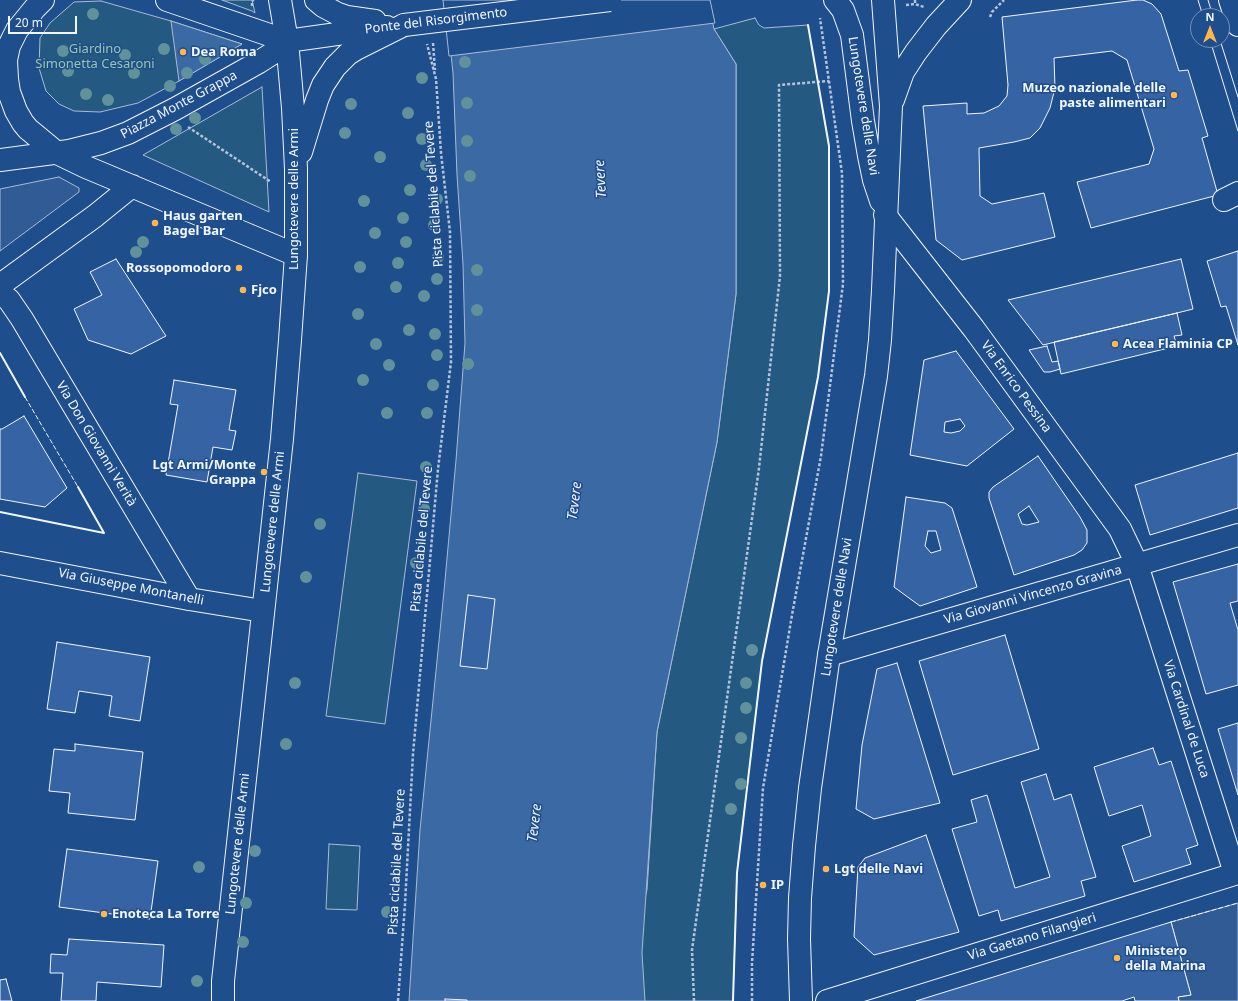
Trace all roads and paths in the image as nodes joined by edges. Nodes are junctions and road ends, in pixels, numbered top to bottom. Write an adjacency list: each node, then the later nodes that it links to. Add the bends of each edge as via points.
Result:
1 (43, 0): 16 (main road)
2 (167, 0): 17 (main road)
3 (280, 0): 17 (main road, Lungotevere delle Armi)
4 (316, 0): 14 (main road, via 330,10 347,17)
5 (610, 0): 14 (main road, Ponte del Risorgimento, bridge)
6 (884, 0): 20 (main road, Lungotevere delle Navi)
7 (915, 0): 12 (path, via 915,4)
8 (960, 0): 20 (main road, via 908,63)
9 (1004, 0): 13 (path)
10 (1230, 0): 15 (main road)
11 (827, 6): 19 (path); 27 (main road, Lungotevere delle Navi, via 843,10 852,35 869,156)
12 (928, 8)
13 (990, 17)
14 (404, 25): 17 (main road, Ponte del Risorgimento); 24 (main road, via 348,54 330,72 317,100)
15 (1238, 25)
16 (4, 39): 22 (main road, via 6,79 16,111 23,123)
17 (287, 41): 22 (main road, Piazza Monte Grappa, via 259,62 138,128 101,143); 24 (main road, Lungotevere delle Armi)
18 (436, 79): 39 (path, Pista ciclabile del Tevere, via 450,232 451,362 438,469 413,754)
19 (829, 81): 40 (path, via 778,85 780,276 759,468 692,950); 41 (path, via 842,173 843,284 821,456 763,788)
20 (891, 106): 27 (main road, Lungotevere delle Navi)
21 (187, 127): 25 (path)
22 (57, 152): 23 (main road, Piazza Monte Grappa); 26 (main road)
23 (0, 160)
24 (296, 169): 28 (main road, Lungotevere delle Armi)
25 (270, 182)
26 (132, 186): 28 (main road); 29 (main road)
27 (886, 215): 33 (main road, Via Enrico Pessina, via 974,329 1115,522); 36 (main road, Lungotevere delle Navi, via 876,376)
28 (296, 255): 35 (main road, Lungotevere delle Armi, via 286,397)
29 (0, 285)
30 (0, 293): 34 (main road, Via Don Giovanni Verità, via 22,319)
31 (1238, 535): 33 (main road, Via Giovanni Vincenzo Gravina)
32 (0, 562): 34 (main road, Via Giuseppe Montanelli)
33 (1137, 565): 36 (main road, Via Giovanni Vincenzo Gravina); 37 (main road, Via Cardinal de Luca)
34 (189, 598): 35 (main road, Via Giuseppe Montanelli)
35 (263, 611): 38 (main road, Lungotevere delle Armi)
36 (829, 655): 42 (main road, Lungotevere delle Navi, via 801,873)
37 (1236, 873): 43 (main road, Via Gaetano Filangieri)
38 (223, 1001)
39 (398, 1001)
40 (694, 1001)
41 (752, 1001)
42 (801, 1001)
43 (827, 1001)

